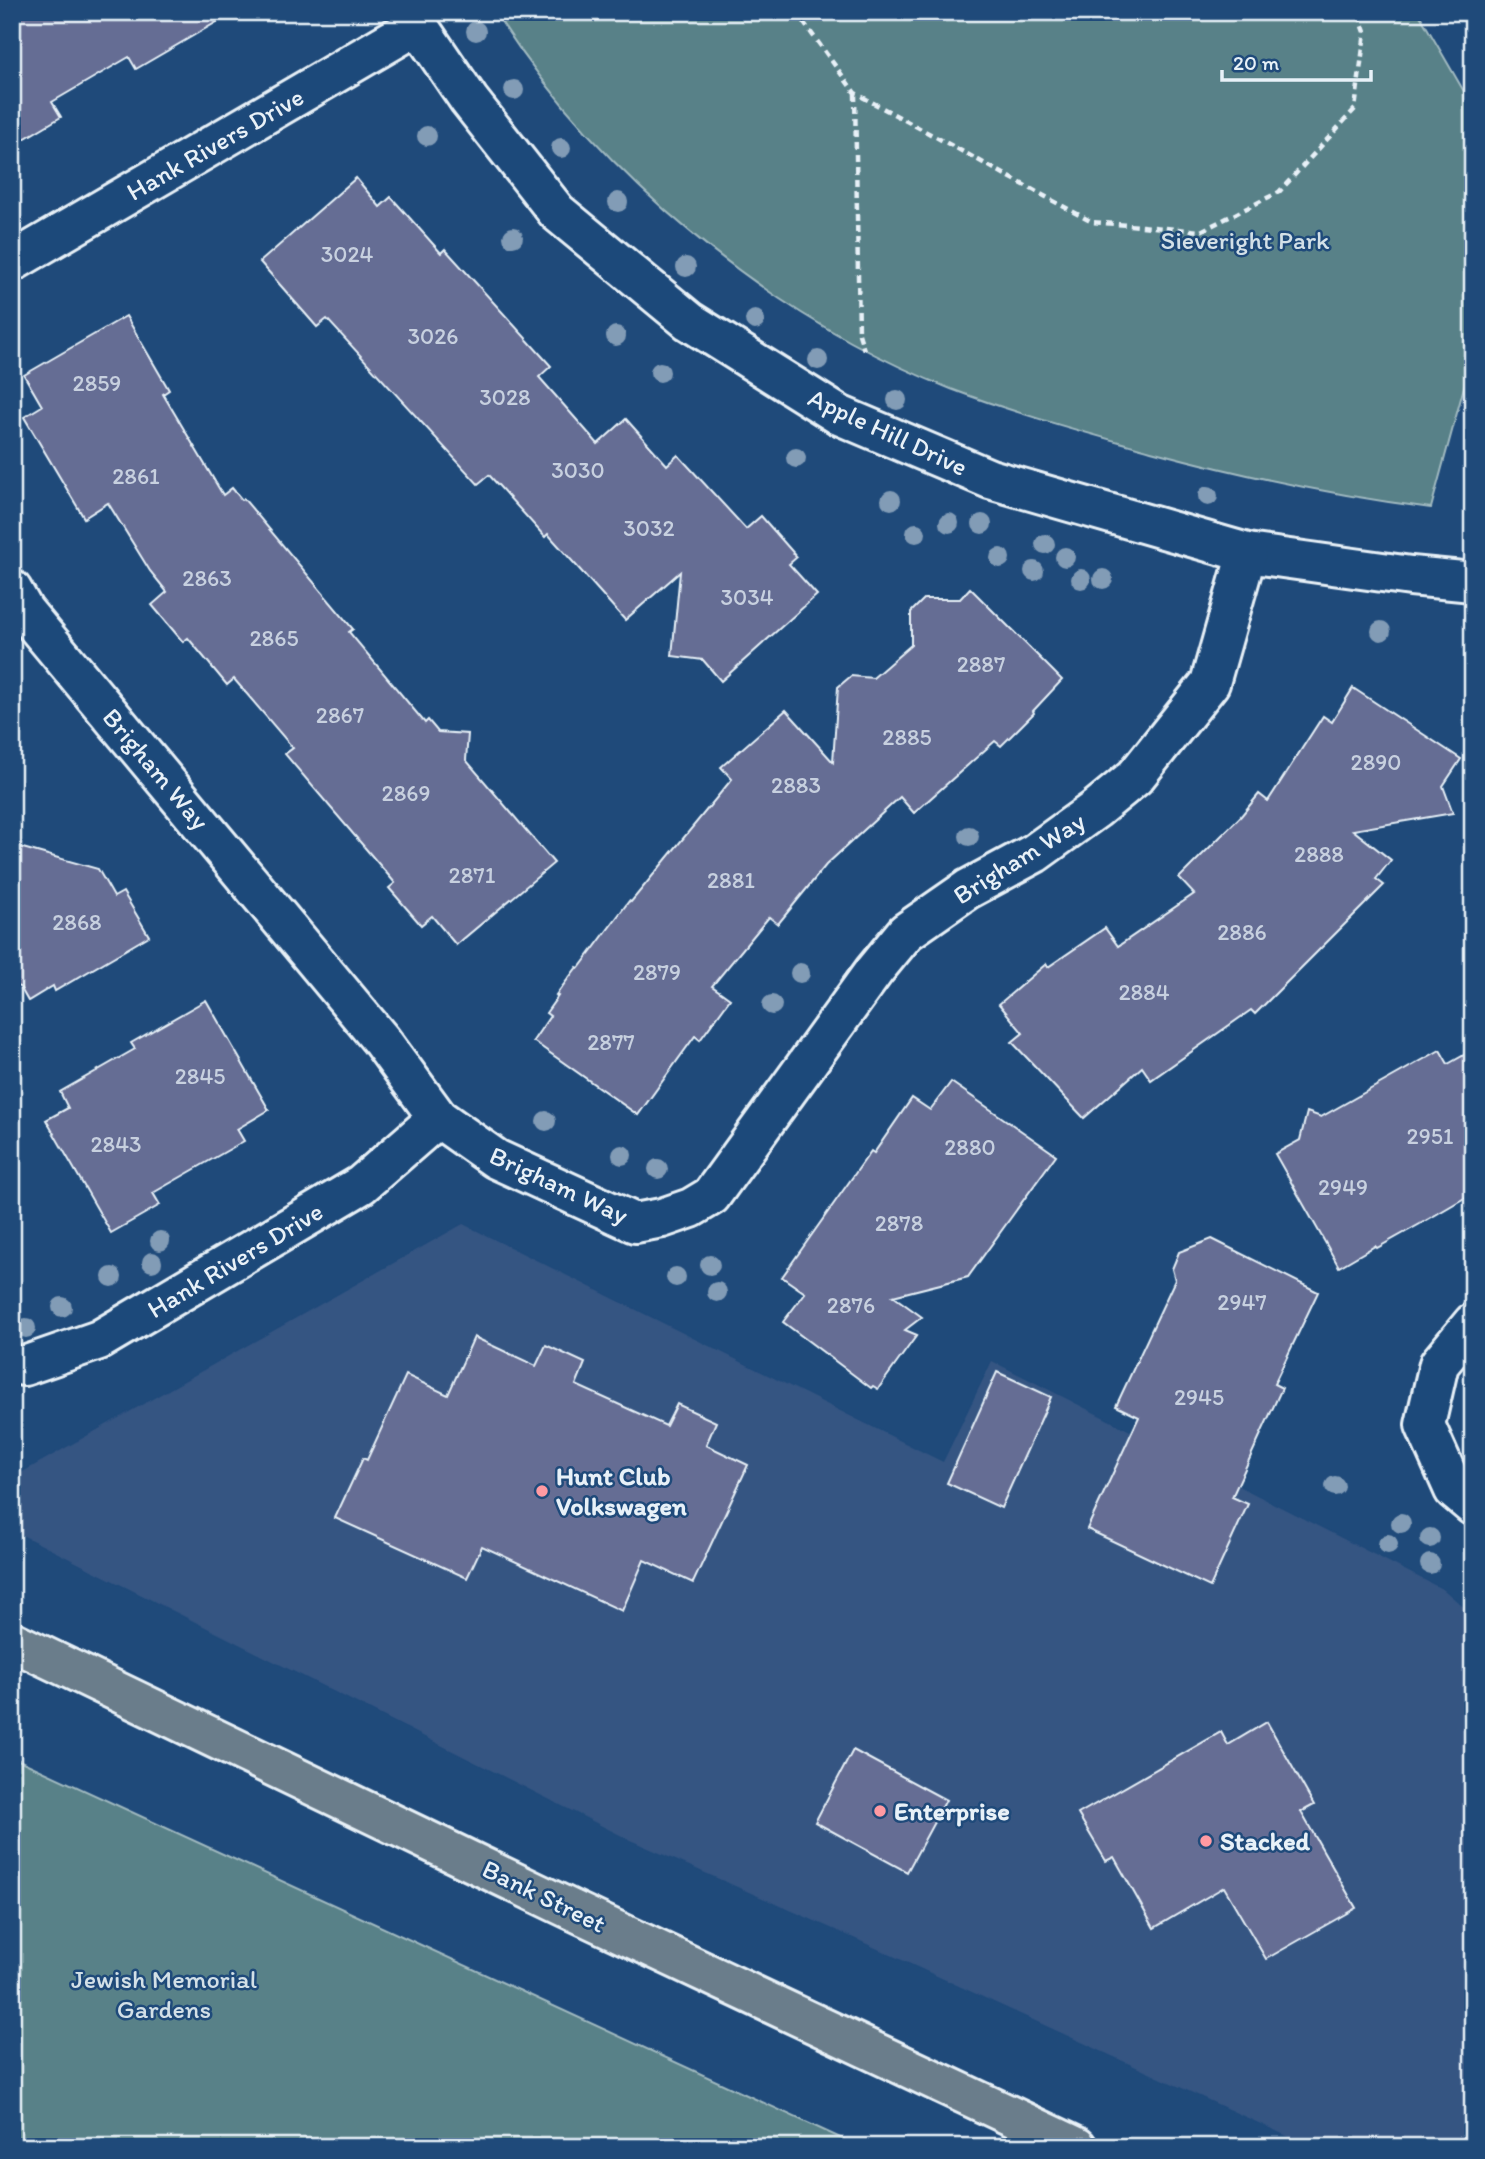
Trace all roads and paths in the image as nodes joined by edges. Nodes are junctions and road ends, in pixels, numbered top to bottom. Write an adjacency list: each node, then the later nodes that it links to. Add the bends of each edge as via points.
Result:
1 (796, 12): 4 (path)
2 (1358, 12): 4 (path, via 1365,32 1355,108 1279,192 1201,231 1092,222)
3 (413, 19): 5 (street, Hank Rivers Drive); 7 (street, Apple Hill Drive, via 469,100 557,212 700,329 839,415 990,479)
4 (855, 93): 6 (path, via 859,334)
5 (12, 262)
6 (864, 350)
7 (1247, 552): 8 (street, Apple Hill Drive); 10 (street, Brigham Way, via 1210,683 1135,777 1035,853 968,889 906,932 711,1196 691,1209 635,1223 496,1159)
8 (1473, 582)
9 (12, 590): 10 (street, Brigham Way, via 24,611 381,1040)
10 (438, 1118): 12 (street, Hank Rivers Drive, via 361,1185 99,1340 24,1366)
11 (1473, 1323): 13 (street, via 1439,1364 1425,1425 1454,1490)
12 (12, 1364)
13 (1473, 1506)
14 (12, 1641): 15 (main road, Bank Street)
15 (1077, 2147)

